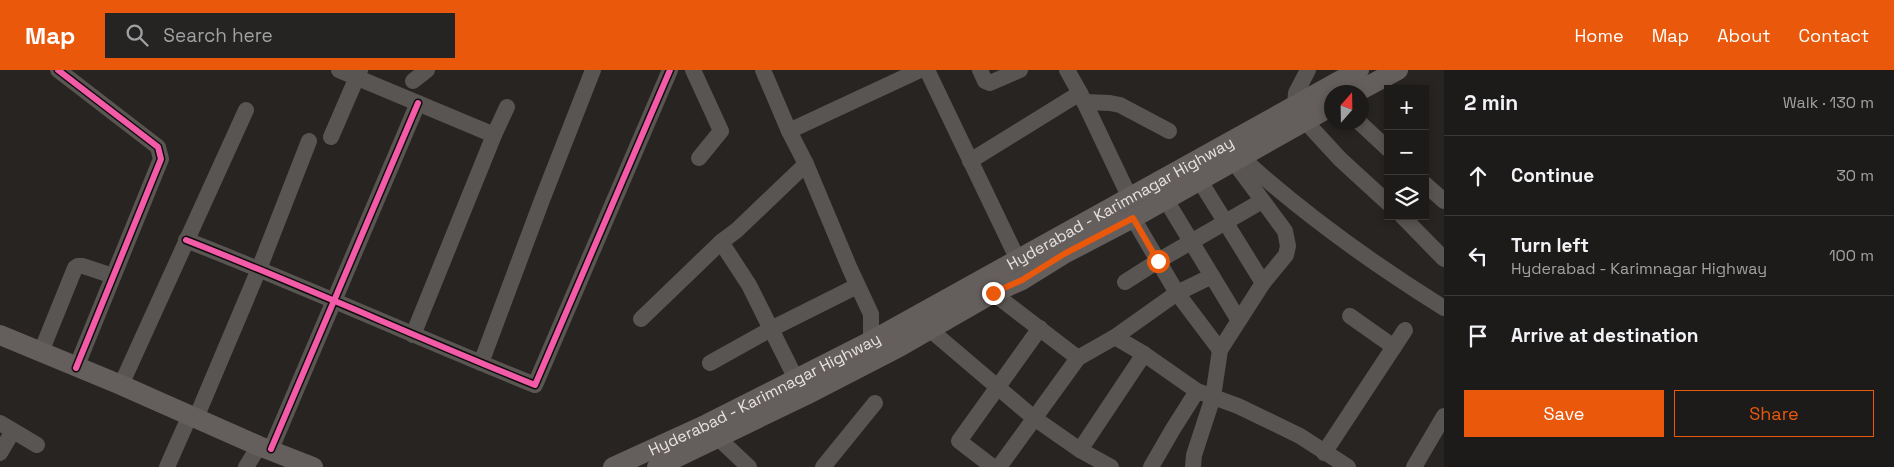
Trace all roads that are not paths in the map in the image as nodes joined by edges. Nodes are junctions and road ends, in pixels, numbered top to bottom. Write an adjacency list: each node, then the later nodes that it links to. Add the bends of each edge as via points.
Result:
1 (58, 70): 53 (street, via 158,147 161,159)
2 (338, 70): 16 (street)
3 (427, 70): 17 (street)
4 (593, 70): 81 (street)
5 (670, 70): 81 (street, via 535,385)
6 (693, 70): 32 (street, via 721,131)
7 (763, 70): 27 (street)
8 (920, 70): 27 (street)
9 (926, 70): 34 (street)
10 (980, 70): 11 (street, via 990,84)
11 (1020, 70)
12 (1067, 70): 19 (street)
13 (1308, 70): 24 (street, via 1296,93)
14 (1359, 70): 24 (main road, Hyderabad - Karimnagar Highway)
15 (1398, 70): 18 (main road)
16 (359, 74): 20 (street); 29 (street)
17 (413, 81)
18 (1369, 86)
19 (1082, 97): 25 (street, via 1120,106); 34 (street); 38 (street)
20 (418, 103): 28 (street); 60 (street)
21 (507, 107): 28 (street)
22 (1324, 108): 24 (main road, Hyderabad - Karimnagar Highway)
23 (246, 110): 46 (street)
24 (1300, 113): 33 (main road, Hyderabad - Karimnagar Highway); 38 (main road, Hyderabad - Karimnagar Highway); 39 (street, via 1340,159)
25 (1169, 130)
26 (1368, 130): 31 (street)
27 (789, 131): 35 (street)
28 (494, 134): 72 (street)
29 (331, 138)
30 (309, 142): 52 (street)
31 (1384, 145)
32 (699, 158)
33 (1237, 159): 36 (main road, Hyderabad - Karimnagar Highway); 42 (street); 61 (street, via 1378,266)
34 (970, 161): 50 (street)
35 (806, 164): 47 (street); 57 (street)
36 (1200, 181): 40 (main road, Hyderabad - Karimnagar Highway); 45 (street)
37 (1429, 188): 41 (street)
38 (1129, 196): 50 (main road, Hyderabad - Karimnagar Highway)
39 (1384, 199)
40 (1166, 200): 43 (main road, Hyderabad - Karimnagar Highway); 48 (street)
41 (1444, 201)
42 (1262, 202): 45 (street); 56 (street, via 1285,231 1288,246 1286,255)
43 (1133, 218): 51 (street); 58 (main road, Hyderabad - Karimnagar Highway)
44 (1406, 220): 49 (street)
45 (1225, 222): 48 (street); 56 (street)
46 (186, 240): 52 (street); 85 (street)
47 (721, 242): 65 (street); 68 (street, via 749,285)
48 (1191, 243): 51 (street); 54 (street)
49 (1444, 258)
50 (1018, 260): 63 (main road, Hyderabad - Karimnagar Highway)
51 (1158, 261): 55 (street); 59 (street)
52 (259, 269): 60 (street); 91 (street)
53 (113, 276): 78 (street, via 83,266 75,268); 83 (street)
54 (1212, 276): 59 (street); 66 (street)
55 (1125, 282)
56 (1263, 283): 66 (street)
57 (857, 286): 62 (street); 68 (street)
58 (993, 293): 67 (street); 69 (main road, Hyderabad - Karimnagar Highway)
59 (1177, 294): 73 (street); 77 (street)
60 (334, 302): 72 (street); 96 (street)
61 (1444, 308)
62 (871, 314): 74 (street); 76 (street)
63 (916, 316): 69 (street); 74 (main road, Hyderabad - Karimnagar Highway)
64 (1350, 316): 75 (street)
65 (641, 319)
66 (1238, 319): 77 (street)
67 (1040, 328): 80 (street); 86 (street)
68 (771, 329): 82 (street); 84 (street)
69 (931, 330): 74 (main road, Hyderabad - Karimnagar Highway); 86 (street)
70 (1404, 330): 75 (street)
71 (0, 335): 78 (main road)
72 (413, 336): 81 (street)
73 (1115, 337): 79 (street); 80 (street)
74 (895, 338): 76 (main road, Hyderabad - Karimnagar Highway)
75 (1394, 347): 99 (street)
76 (875, 349): 84 (main road, Hyderabad - Karimnagar Highway); 94 (main road, Hyderabad - Karimnagar Highway)
77 (1220, 350): 88 (street)
78 (40, 352): 83 (main road)
79 (1144, 354): 87 (street); 97 (street)
80 (1078, 358): 92 (street)
81 (481, 363)
82 (710, 363)
83 (76, 368): 85 (main road)
84 (796, 378): 103 (main road, Hyderabad - Karimnagar Highway)
85 (121, 385): 91 (main road)
86 (997, 386): 92 (street); 107 (street, via 959,441)
87 (1197, 391): 88 (street); 110 (street)
88 (1213, 397): 99 (street, via 1300,436); 111 (street)
89 (875, 403): 106 (street)
90 (1444, 416): 113 (street)
91 (193, 417): 96 (main road); 100 (street)
92 (1034, 418): 97 (street); 108 (street)
93 (6, 427): 95 (street); 98 (street)
94 (718, 438): 104 (main road, Hyderabad - Karimnagar Highway); 105 (street)
95 (37, 445)
96 (265, 448): 101 (street); 102 (main road)
97 (1080, 450): 109 (street)
98 (0, 453)
99 (1324, 453): 112 (street)
100 (167, 467)
101 (246, 467)
102 (313, 467)
103 (613, 467)
104 (657, 467)
105 (749, 467)
106 (823, 467)
107 (993, 467)
108 (999, 467)
109 (1112, 467)
110 (1152, 467)
111 (1193, 467)
112 (1348, 467)
113 (1414, 467)

